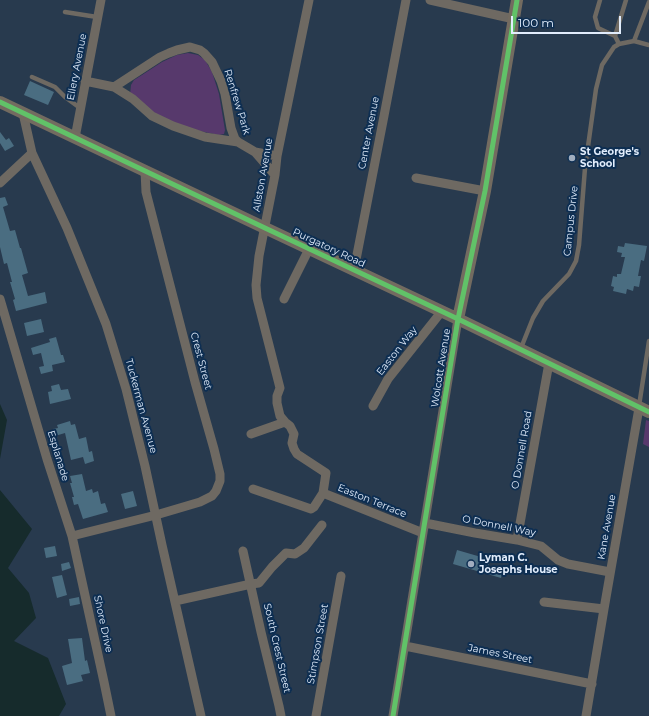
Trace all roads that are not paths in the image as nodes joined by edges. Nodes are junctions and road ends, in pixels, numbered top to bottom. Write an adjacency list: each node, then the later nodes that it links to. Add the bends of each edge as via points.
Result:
1 (101, 0): 10 (street, Ellery Avenue)
2 (309, 0): 26 (street, Allston Avenue)
3 (406, 0): 34 (street, Center Avenue)
4 (430, 0): 11 (street)
5 (517, 0): 11 (street, Wolcott Avenue)
6 (600, 0): 12 (lane, via 595,17 598,28)
7 (626, 0): 12 (lane)
8 (649, 2): 13 (lane)
9 (66, 12): 10 (lane)
10 (98, 18): 17 (street, Ellery Avenue)
11 (514, 19): 31 (street, Wolcott Avenue)
12 (615, 36): 14 (lane)
13 (634, 41): 14 (lane); 15 (lane)
14 (619, 44): 40 (lane, Campus Drive, via 602,65 596,89 576,261 569,274 543,301 533,318)
15 (649, 45)
16 (32, 77): 20 (lane, via 55,87)
17 (85, 81): 18 (street, Renfrew Park); 20 (street, Ellery Avenue)
18 (114, 87): 23 (street, Renfrew Park, via 152,116 174,126 205,137); 23 (street, Renfrew Park, via 169,52 190,47 200,50 212,62 221,81 231,128)
19 (0, 102): 21 (street, Purgatory Road)
20 (80, 108): 22 (street, Ellery Avenue)
21 (23, 114): 22 (street, Purgatory Road); 25 (street, Tuckerman Avenue)
22 (75, 138): 27 (street, Purgatory Road)
23 (238, 142): 24 (street, Renfrew Park)
24 (255, 152): 26 (street, Renfrew Park); 28 (street, Renfrew Park)
25 (32, 153): 30 (street); 48 (street, Tuckerman Avenue, via 67,228 106,324 126,389)
26 (277, 156): 28 (street, Allston Avenue)
27 (145, 171): 32 (street, Purgatory Road); 48 (street, Crest Street, via 146,192 220,474 220,481 212,496)
28 (275, 175): 32 (street, Allston Avenue)
29 (416, 178): 31 (street)
30 (0, 183)
31 (485, 191): 38 (street, Wolcott Avenue)
32 (265, 228): 33 (street, Purgatory Road); 44 (street, Allston Avenue, via 257,269 257,298 280,388 277,396 278,409)
33 (309, 249): 34 (street, Purgatory Road); 35 (street)
34 (354, 270): 37 (street, Purgatory Road)
35 (284, 299)
36 (0, 300): 51 (street, Esplanade)
37 (442, 312): 38 (street, Purgatory Road); 42 (street, Easton Way, via 388,379)
38 (458, 319): 40 (street, Purgatory Road); 50 (street, Wolcott Avenue)
39 (649, 341): 43 (lane, Kane Avenue)
40 (521, 350): 41 (street, Purgatory Road)
41 (548, 363): 43 (street, Purgatory Road); 52 (street, O Donnell Road)
42 (373, 406)
43 (644, 410): 54 (street, Kane Avenue)
44 (285, 422): 45 (street); 47 (street, Allston Avenue, via 294,434 292,443 297,454 326,473)
45 (251, 434)
46 (253, 489): 47 (street, Easton Terrace, via 311,509)
47 (323, 493): 50 (street, Easton Terrace)
48 (156, 515): 51 (street); 57 (street, Tuckerman Avenue)
49 (322, 525): 56 (street, via 304,548 295,554 286,553 259,584)
50 (424, 528): 52 (street, O Donnell Way); 60 (street, Wolcott Avenue)
51 (72, 536): 62 (street, Shore Drive)
52 (517, 540): 54 (street, O Donnell Way, via 541,546 558,560 568,564)
53 (243, 551): 56 (street, South Crest Street)
54 (610, 572): 59 (street, Kane Avenue)
55 (341, 576): 65 (street, Stimpson Street)
56 (251, 584): 57 (street); 64 (street, South Crest Street)
57 (175, 601): 63 (street, Tuckerman Avenue)
58 (544, 602): 59 (street)
59 (604, 609): 61 (street, Kane Avenue)
60 (405, 646): 61 (street, James Street); 66 (street, Wolcott Avenue)
61 (592, 684): 67 (street, Kane Avenue)
62 (111, 716)
63 (202, 716)
64 (280, 716)
65 (316, 716)
66 (393, 716)
67 (586, 716)

